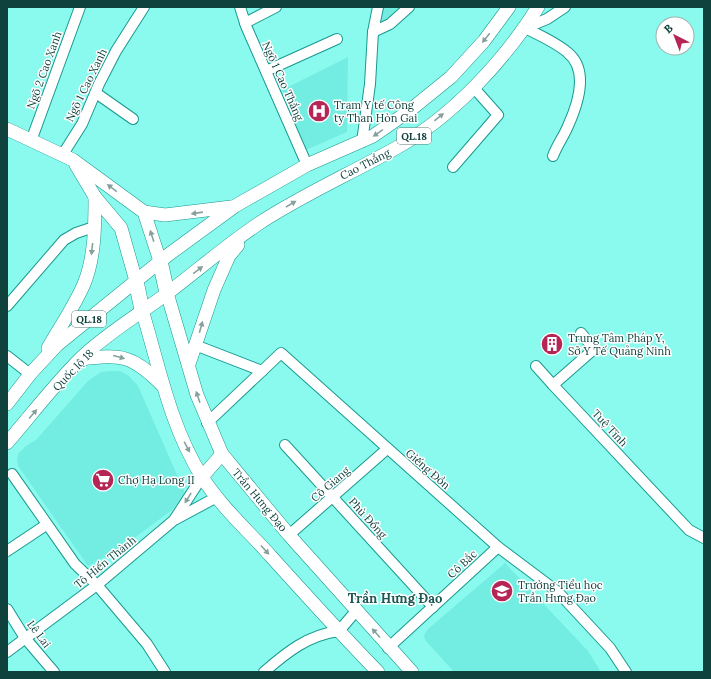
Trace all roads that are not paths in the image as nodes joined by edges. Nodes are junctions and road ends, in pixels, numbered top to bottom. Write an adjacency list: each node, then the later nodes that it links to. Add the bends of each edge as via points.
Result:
1 (80, 7): 19 (street, Ngõ 2 Cao Xanh)
2 (144, 7): 16 (street, Ngõ 1 Cao Xanh, via 116,50)
3 (240, 7): 10 (street, Ngõ 1 Cao Thắng)
4 (276, 7): 10 (street)
5 (378, 7): 12 (street)
6 (409, 7): 12 (street, via 390,24)
7 (509, 7): 20 (main road, Cao Thắng / QL.18, one-way to 20, via 484,41 451,77 409,111)
8 (538, 7): 11 (main road, Cao Thắng / QL.18)
9 (565, 7): 11 (street, via 547,19)
10 (245, 23): 14 (street, Ngõ 1 Cao Thắng)
11 (525, 28): 15 (main road, Cao Thắng / QL.18); 21 (street, via 568,52 576,61 579,72 579,96 569,125)
12 (373, 32): 20 (street, via 370,84)
13 (337, 39): 14 (street)
14 (266, 70): 23 (street, Ngõ 1 Cao Thắng)
15 (474, 88): 24 (street, via 498,115); 28 (main road, Cao Thắng / QL.18, one-way to 15, via 318,188 397,148)
16 (96, 93): 17 (street); 22 (street, Ngõ 1 Cao Xanh)
17 (134, 119)
18 (7, 128): 19 (main road)
19 (32, 141): 22 (main road)
20 (362, 142): 23 (main road, Cao Thắng / QL.18)
21 (553, 156)
22 (68, 157): 25 (main road); 27 (main road, one-way to 22)
23 (307, 165): 26 (main road, Cao Thắng / QL.18)
24 (454, 166)
25 (95, 196): 29 (main road); 31 (main road, via 121,228)
26 (235, 206): 27 (main road, one-way to 27, via 171,215); 30 (main road, Cao Thắng / QL.18)
27 (144, 212): 30 (main road, one-way to 27)
28 (258, 224): 32 (main road, Cao Thắng / QL.18, one-way to 28); 36 (main road, one-way to 28, via 203,320 229,256)
29 (94, 228): 33 (street, via 76,233 64,240); 39 (main road, one-way to 39, via 89,268 84,283)
30 (160, 261): 31 (main road, QL.18); 32 (highway)
31 (136, 281): 34 (highway); 39 (main road, QL.18, via 57,345)
32 (167, 293): 34 (main road, Quốc lộ 18 / QL.18); 40 (main road, Trần Hưng Đạo)
33 (7, 306)
34 (142, 310): 38 (main road, Quốc lộ 18 / QL.18); 44 (main road)
35 (581, 333): 45 (street, via 594,349)
36 (196, 345): 40 (main road); 42 (street)
37 (7, 356): 43 (street)
38 (81, 359): 44 (main road, one-way to 44, via 111,355 129,360 144,368); 48 (main road, Quốc lộ 18 / QL.18, one-way to 38)
39 (42, 361): 43 (main road, QL.18)
40 (189, 364): 47 (main road, Trần Hưng Đạo, one-way to 40)
41 (536, 366): 45 (street, Tuệ Tĩnh)
42 (262, 371): 47 (street); 50 (street, Giếng Đồn, via 280,353)
43 (30, 374): 46 (main road, QL.18)
44 (162, 385): 53 (main road, one-way to 53, via 181,436)
45 (553, 385): 59 (street, Tuệ Tĩnh, via 688,530)
46 (7, 404)
47 (207, 423): 51 (main road, Trần Hưng Đạo)
48 (7, 443)
49 (285, 445): 55 (street, Phù Đổng)
50 (387, 449): 55 (street, Cô Giang); 60 (street, Giếng Đồn)
51 (222, 454): 53 (main road); 58 (main road, Trần Hưng Đạo)
52 (12, 474): 57 (street)
53 (202, 477): 54 (main road); 56 (street, Tô Hiến Thành, one-way to 56)
54 (217, 497): 56 (street); 66 (main road, one-way to 66)
55 (333, 497): 58 (street, Cô Giang); 63 (street, Phù Đổng)
56 (174, 520): 62 (street, Tô Hiến Thành)
57 (46, 525): 61 (street); 62 (street, via 75,564)
58 (289, 535): 65 (main road, Trần Hưng Đạo)
59 (704, 538)
60 (498, 547): 63 (street, Cô Bắc); 75 (street, Giếng Đồn, via 558,592 610,648)
61 (7, 551)
62 (97, 585): 67 (street, Tô Hiến Thành); 72 (street, via 148,644)
63 (433, 607): 68 (street, Cô Bắc)
64 (7, 608): 67 (street, Lê Lai)
65 (356, 611): 66 (street); 68 (main road, Trần Hưng Đạo, one-way to 65)
66 (339, 631): 70 (main road); 73 (street, via 322,633 290,650)
67 (25, 638): 69 (street, Tô Hiến Thành); 71 (street, Lê Lai)
68 (388, 648): 74 (main road, Trần Hưng Đạo)
69 (7, 652)
70 (375, 671)
71 (54, 672)
72 (165, 672)
73 (264, 672)
74 (412, 672)
75 (626, 672)

